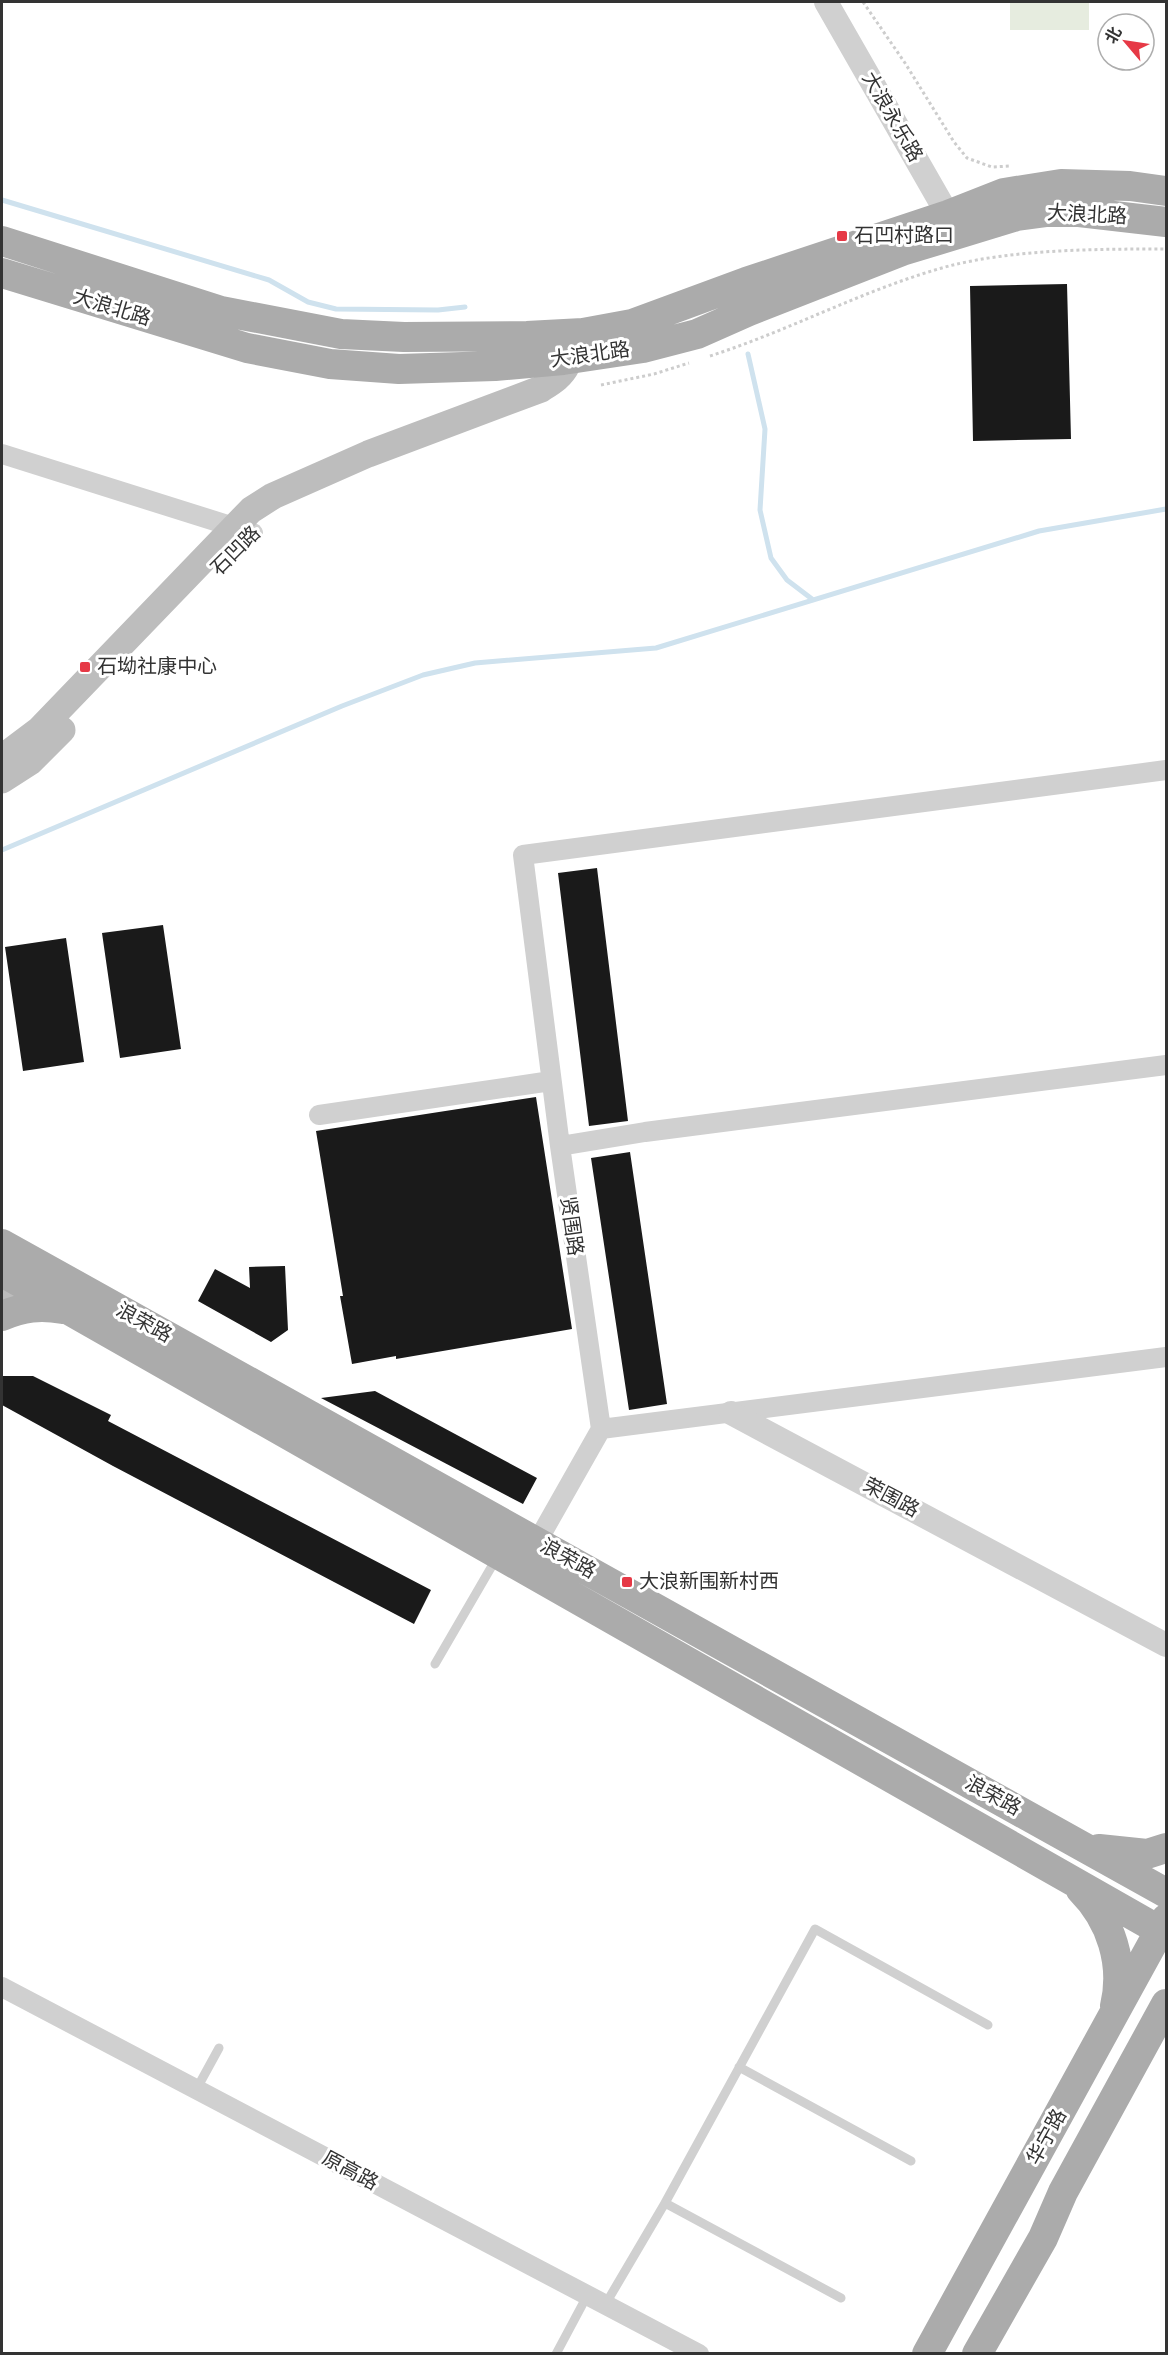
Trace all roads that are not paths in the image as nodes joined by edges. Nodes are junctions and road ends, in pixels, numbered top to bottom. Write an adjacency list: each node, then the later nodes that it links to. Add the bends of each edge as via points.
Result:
1 (826, 2): 4 (street, 大浪永乐路)
2 (1167, 191): 4 (main road, 大浪北路, via 1096,184 1031,187 981,200)
3 (1167, 222): 4 (main road, 大浪北路, via 1047,212)
4 (950, 225): 5 (main road, 大浪北路, via 746,282 632,324 583,333 527,336 341,334 221,311); 7 (main road, 大浪北路, via 891,255 697,334 643,348)
5 (2, 241)
6 (2, 273): 7 (main road, 大浪北路, via 247,348 330,364 399,369)
7 (562, 360): 9 (main road, 石凹路, via 567,365 554,381 273,496 251,510)
8 (2, 454): 9 (street)
9 (242, 530): 10 (main road, 石凹路, via 39,730); 12 (main road, 石凹路, via 47,746)
10 (2, 758)
11 (1167, 770): 14 (street, 贤围路, via 523,855)
12 (2, 780)
13 (1167, 1065): 16 (street)
14 (551, 1081): 15 (street); 16 (street, 贤围路)
15 (320, 1116)
16 (560, 1146): 22 (street, 贤围路)
17 (8, 1270): 18 (main road, 浪荣路); 23 (main road, 浪荣路)
18 (69, 1310): 19 (main road, via 43,1306); 24 (main road, 浪荣路)
19 (2, 1316)
20 (1167, 1357): 21 (street)
21 (731, 1413): 22 (street); 25 (street, 荣围路)
22 (601, 1429): 23 (street)
23 (537, 1542): 24 (street); 27 (main road, 浪荣路)
24 (499, 1554): 26 (lane); 29 (main road, 浪荣路)
25 (1167, 1645)
26 (435, 1664)
27 (1074, 1841): 28 (main road, via 1132,1854); 30 (main road, 浪荣路)
28 (1167, 1848)
29 (1068, 1878): 31 (main road, 浪荣路); 34 (main road, via 1087,1896 1113,1942 1117,1997)
30 (1167, 1893)
31 (1165, 1928): 34 (main road, 华宁路)
32 (2, 1987): 40 (street, 原高路)
33 (1167, 2004): 37 (main road, 华宁路)
34 (1111, 2020): 48 (main road, 华宁路)
35 (987, 2025): 39 (lane, via 814,1929)
36 (1167, 2027): 37 (main road)
37 (1143, 2046): 49 (main road, 华宁路, via 1063,2192 1043,2238)
38 (219, 2048): 40 (lane)
39 (739, 2067): 41 (lane); 42 (lane)
40 (196, 2090): 43 (street, 原高路)
41 (911, 2162)
42 (664, 2203): 44 (lane); 45 (lane)
43 (587, 2296): 45 (street, 原高路); 46 (lane)
44 (841, 2298)
45 (605, 2305): 47 (street, 原高路)
46 (556, 2354)
47 (699, 2354)
48 (927, 2354)
49 (977, 2354)

